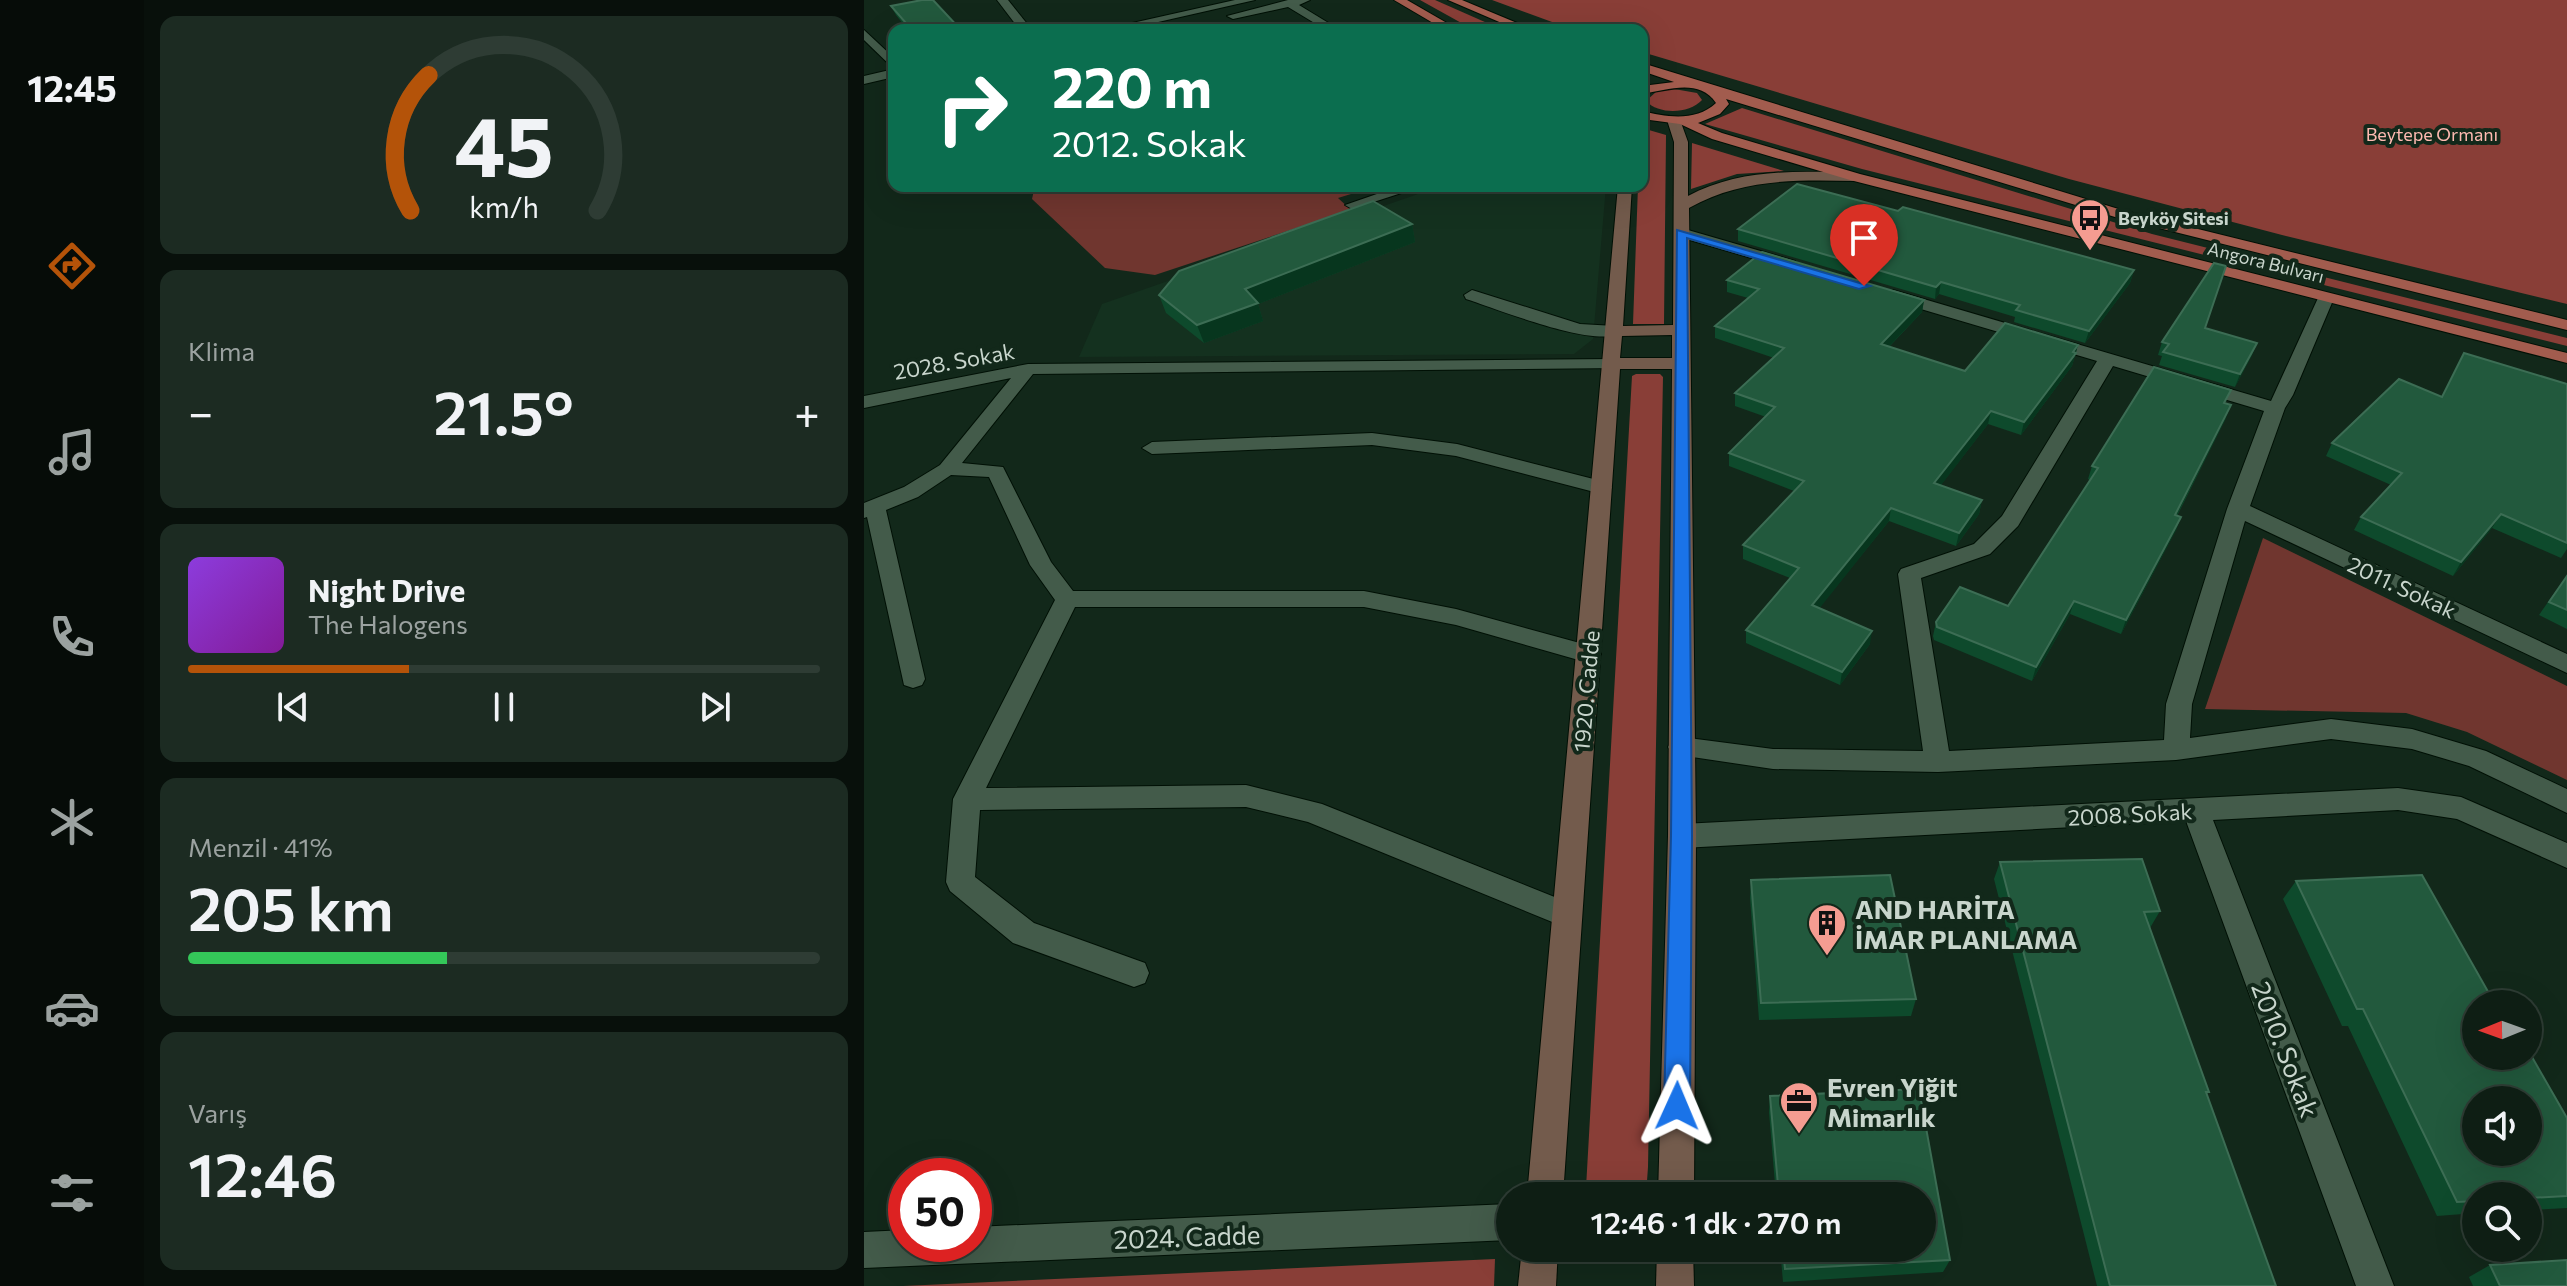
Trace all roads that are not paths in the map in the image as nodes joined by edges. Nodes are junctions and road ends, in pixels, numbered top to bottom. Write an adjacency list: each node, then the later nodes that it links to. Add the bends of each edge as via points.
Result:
1 (1002, 0): 10 (street)
2 (1174, 0): 8 (street)
3 (1250, 0): 8 (street)
4 (1305, 0): 7 (street)
5 (1399, 0): 14 (main road)
6 (1453, 0): 15 (main road)
7 (1289, 3): 9 (street); 13 (street)
8 (1193, 12): 9 (street); 11 (street)
9 (1209, 22): 12 (street)
10 (1021, 24)
11 (1136, 24)
12 (1199, 24)
13 (1324, 24)
14 (1442, 24)
15 (1513, 24)
16 (864, 33): 17 (street)
17 (888, 59)
18 (1648, 69): 22 (main road, Angora Bulvarı)
19 (888, 74): 20 (street)
20 (864, 80)
21 (1648, 89): 22 (main road, Angora Bulvarı, via 1672,84)
22 (1710, 89): 24 (main road, Angora Bulvarı, via 1722,99 1720,108); 35 (main road, Angora Bulvarı, via 2120,214)
23 (1648, 116): 24 (main road, Angora Bulvarı)
24 (1678, 120): 25 (main road, Angora Bulvarı); 29 (main road)
25 (1855, 177): 29 (main road, via 1747,179 1714,187); 34 (main road, Angora Bulvarı)
26 (1396, 192): 28 (street)
27 (1625, 192): 37 (main road, 1920. Cadde)
28 (1352, 205)
29 (1681, 206): 30 (main road)
30 (1681, 233): 31 (street); 36 (main road)
31 (1803, 268)
32 (1879, 291): 38 (street)
33 (1472, 295): 37 (street, via 1578,329)
34 (2326, 298): 39 (main road, Angora Bulvarı); 44 (street)
35 (2567, 325)
36 (1680, 330): 37 (main road); 40 (main road)
37 (1615, 331): 41 (main road, 1920. Cadde)
38 (2108, 358): 44 (street); 56 (street, via 2010,521 1982,549 1909,574)
39 (2567, 358)
40 (1680, 363): 41 (main road); 54 (main road)
41 (1613, 364): 42 (street); 47 (main road, 1920. Cadde)
42 (1028, 369): 43 (street, 2028. Sokak); 46 (street, 2028. Sokak)
43 (864, 402)
44 (2275, 408): 49 (street)
45 (1152, 448): 47 (street, via 1372,439 1457,450)
46 (947, 469): 48 (street, 2028. Sokak, via 911,492); 50 (street, via 996,471 1041,565)
47 (1602, 488): 51 (main road, 1920. Cadde)
48 (869, 509): 53 (street)
49 (2238, 509): 52 (street, 2011. Sokak); 55 (street, via 2179,704)
50 (1067, 599): 51 (street, via 1364,599 1456,617); 57 (street)
51 (1589, 654): 62 (main road, 1920. Cadde)
52 (2567, 664)
53 (913, 679)
54 (1681, 747): 56 (street, via 1773,759); 60 (main road)
55 (2176, 750): 56 (street); 58 (street, via 2331,729 2398,738 2477,758)
56 (1938, 762)
57 (967, 799): 62 (street, via 1246,796 1312,812); 63 (street, via 960,882 1024,933)
58 (2567, 802)
59 (2196, 811): 60 (street, 2008. Sokak); 61 (street, 2008. Sokak, via 2398,799 2461,808); 72 (street, 2010. Sokak)
60 (1682, 836): 65 (main road)
61 (2567, 856)
62 (1567, 915): 64 (main road, 1920. Cadde)
63 (1134, 973)
64 (1546, 1182)
65 (1676, 1182)
66 (1496, 1223): 67 (street, 2024. Cadde)
67 (864, 1250)
68 (1539, 1262): 70 (main road)
69 (1675, 1262): 71 (main road)
70 (1537, 1286)
71 (1675, 1286)
72 (2375, 1286)

